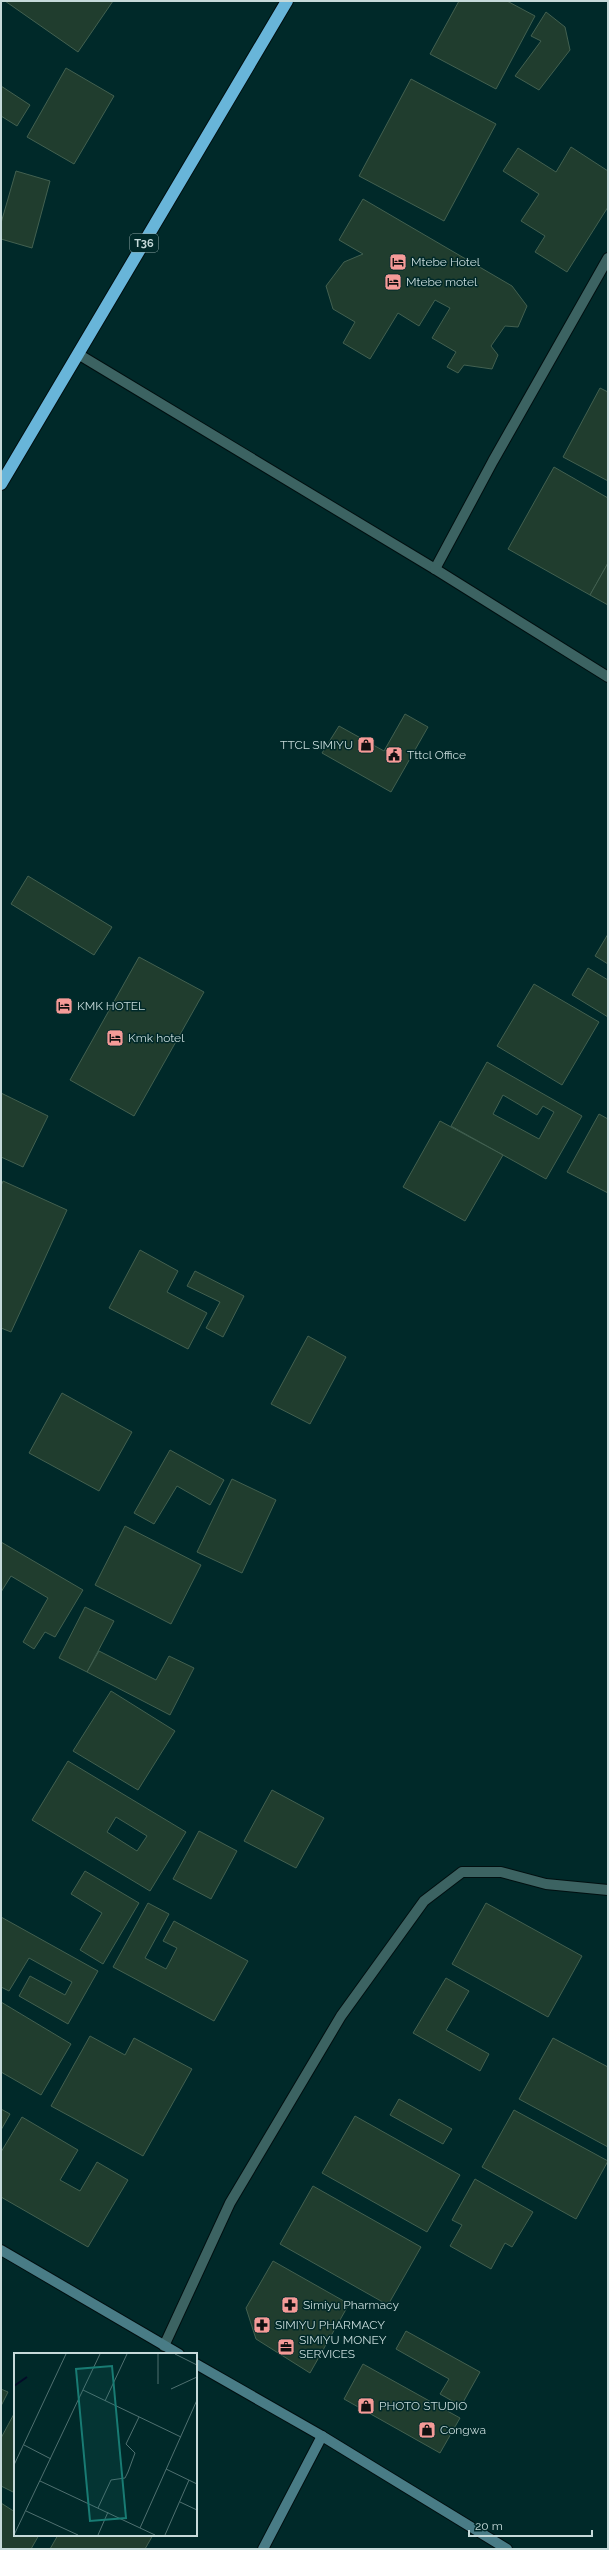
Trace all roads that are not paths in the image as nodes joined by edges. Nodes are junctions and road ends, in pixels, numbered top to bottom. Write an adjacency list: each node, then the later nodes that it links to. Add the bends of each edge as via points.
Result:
1 (287, 1): 3 (highway, T36)
2 (608, 258): 5 (street)
3 (78, 354): 4 (highway, T36); 5 (street)
4 (1, 484)
5 (435, 569): 6 (street)
6 (608, 678)
7 (608, 1890): 9 (street, via 546,1884 501,1872 462,1872 424,1901 342,2016 230,2203)
8 (1, 2250): 9 (street)
9 (164, 2346): 10 (street)
10 (177, 2353)
11 (197, 2365): 12 (street)
12 (322, 2436): 13 (street); 14 (street)
13 (263, 2549)
14 (507, 2549)

